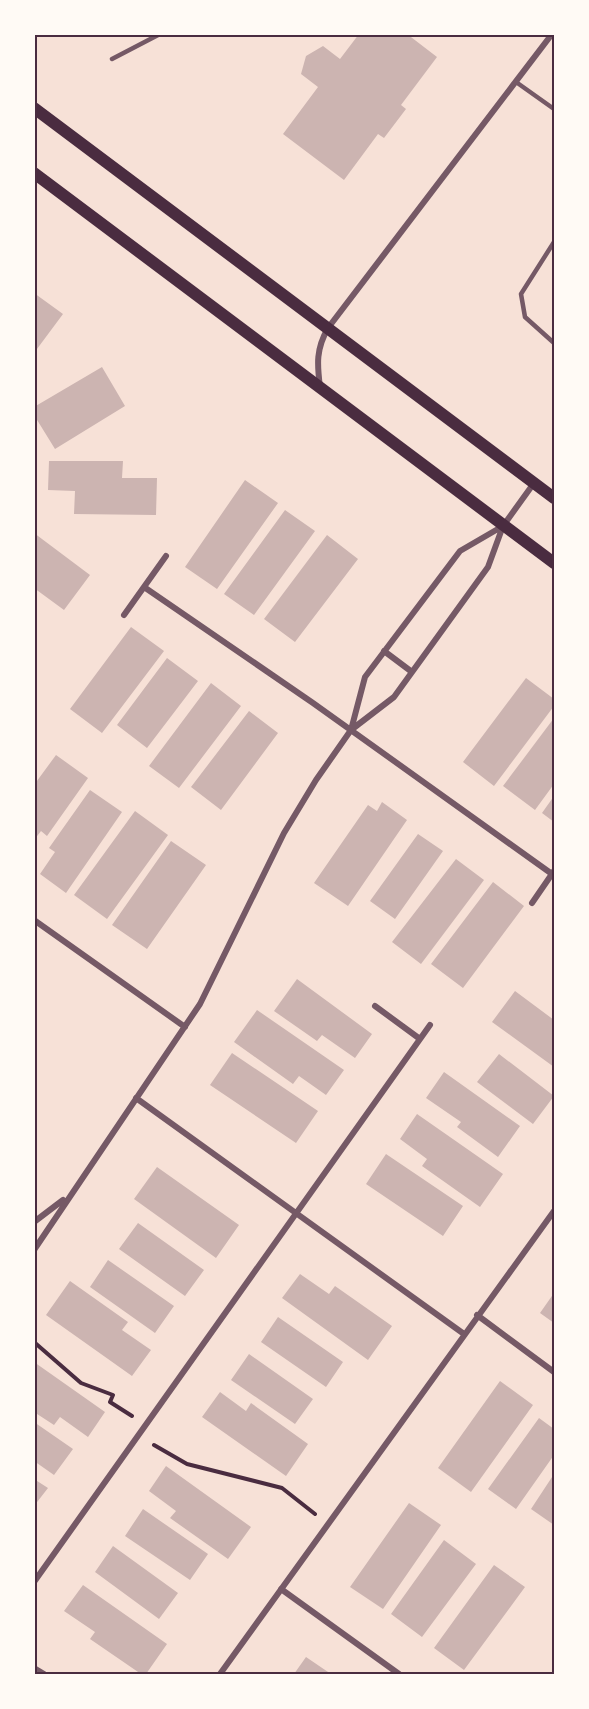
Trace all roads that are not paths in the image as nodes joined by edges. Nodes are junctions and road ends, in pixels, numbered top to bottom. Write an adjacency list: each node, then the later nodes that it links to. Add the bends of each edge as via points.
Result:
1 (160, 34): 3 (lane)
2 (552, 34): 4 (street)
3 (112, 59)
4 (516, 82): 6 (lane); 9 (street)
5 (34, 108): 9 (main road)
6 (555, 109)
7 (34, 173): 11 (main road)
8 (555, 242): 10 (lane, via 521,294 525,317)
9 (328, 328): 11 (street, via 319,344 317,360); 12 (main road)
10 (555, 343)
11 (321, 389): 14 (main road)
12 (534, 483): 13 (main road); 14 (street)
13 (555, 498)
14 (503, 526): 16 (main road); 19 (street, via 460,551); 20 (street, via 488,567)
15 (166, 556): 17 (street)
16 (555, 563)
17 (144, 587): 18 (street); 21 (street)
18 (124, 615)
19 (384, 651): 20 (street); 21 (street, via 364,677)
20 (412, 672): 21 (street, via 394,697)
21 (351, 730): 22 (street); 27 (street, via 284,833)
22 (553, 872): 23 (street)
23 (532, 903)
24 (34, 920): 27 (street)
25 (375, 1006): 28 (street)
26 (430, 1025): 28 (street)
27 (185, 1027): 29 (street)
28 (420, 1039): 32 (street)
29 (136, 1098): 30 (street); 32 (street)
30 (68, 1196): 33 (street); 34 (street)
31 (555, 1211): 35 (street)
32 (297, 1212): 36 (street); 38 (street)
33 (34, 1222)
34 (34, 1250)
35 (477, 1315): 36 (street); 37 (street)
36 (464, 1334): 39 (street)
37 (555, 1372)
38 (34, 1582)
39 (281, 1589): 42 (street); 43 (street)
40 (34, 1668): 41 (street)
41 (44, 1674)
42 (220, 1674)
43 (399, 1674)

